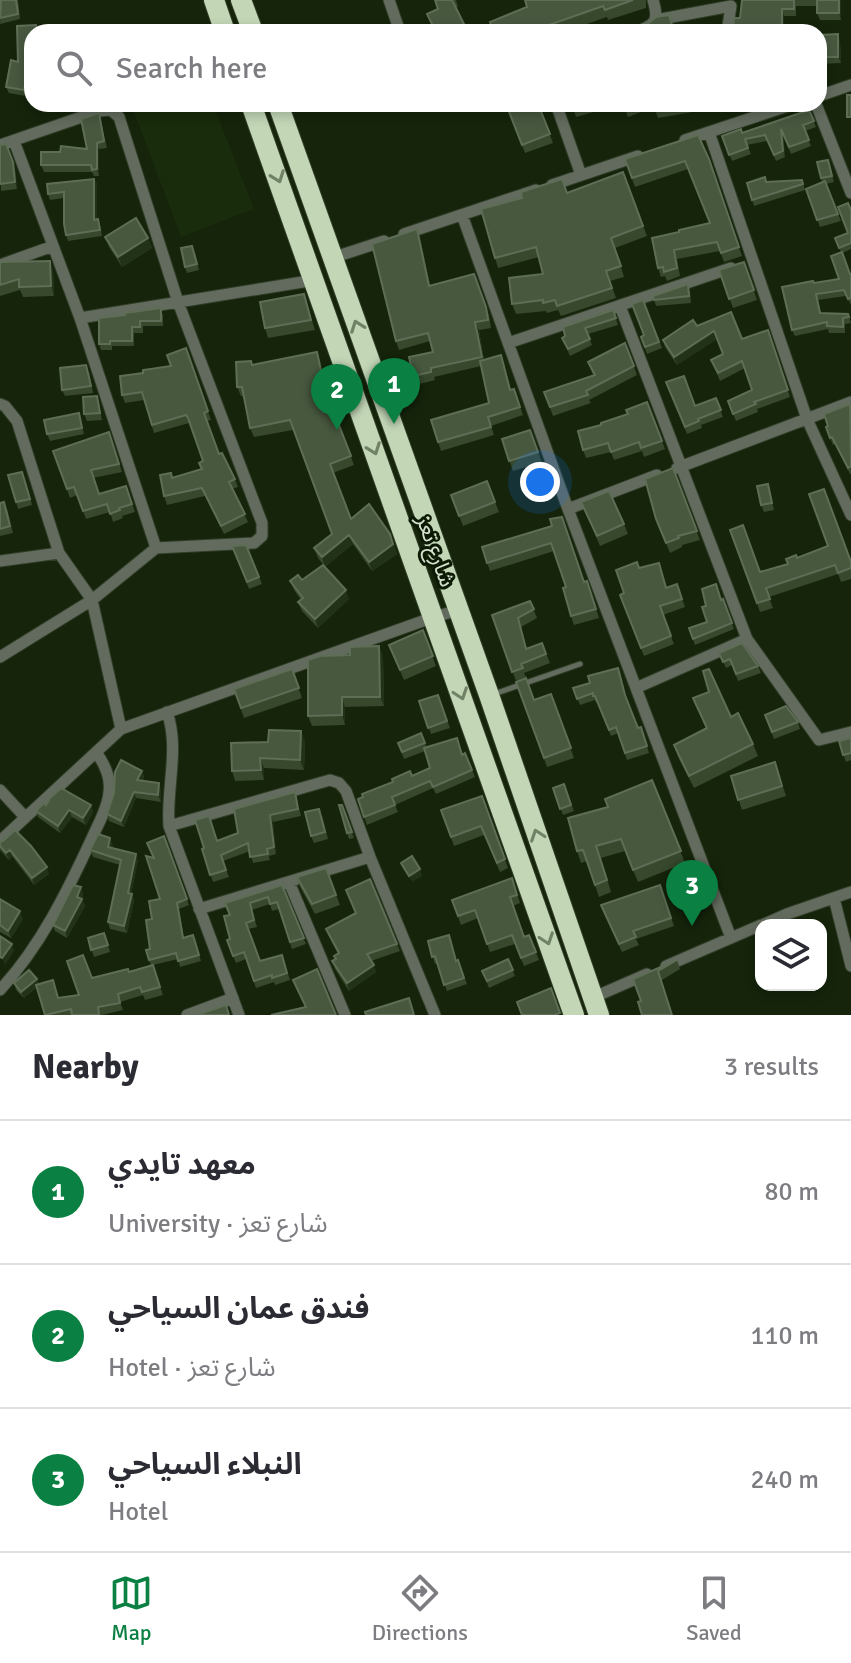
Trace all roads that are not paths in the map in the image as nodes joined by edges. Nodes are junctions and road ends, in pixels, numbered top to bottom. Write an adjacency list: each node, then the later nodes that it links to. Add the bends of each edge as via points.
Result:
1 (214, 0): 6 (highway)
2 (241, 0): 7 (highway)
3 (389, 0): 8 (street)
4 (653, 0): 5 (street)
5 (655, 20): 9 (street); 10 (street, via 731,6)
6 (222, 24)
7 (250, 24)
8 (397, 24)
9 (652, 24)
10 (728, 24)
11 (851, 85): 12 (street)
12 (827, 93)
13 (96, 112): 21 (street)
14 (113, 112): 33 (street)
15 (254, 112): 32 (highway, شارع تعز, one-way to 32)
16 (281, 112): 29 (highway, شارع تعز)
17 (559, 112): 25 (street)
18 (770, 112): 20 (street)
19 (819, 112): 26 (street)
20 (709, 132): 23 (street); 30 (street)
21 (14, 141): 22 (street); 28 (street)
22 (0, 145)
23 (667, 146)
24 (652, 151): 25 (street)
25 (581, 175): 27 (street)
26 (851, 193)
27 (462, 215): 29 (street); 36 (street)
28 (53, 246): 31 (street); 35 (street)
29 (332, 258): 47 (highway, شارع تعز, one-way to 29)
30 (753, 261): 34 (street); 39 (street)
31 (0, 265)
32 (315, 280): 33 (street); 48 (highway, شارع تعز, one-way to 48)
33 (178, 302): 35 (street); 43 (street, via 262,523 262,536 254,543)
34 (620, 306): 36 (street); 40 (street)
35 (80, 318): 43 (street)
36 (508, 343): 41 (street)
37 (851, 402): 39 (street)
38 (0, 404): 44 (street, via 17,421)
39 (807, 419): 40 (street); 42 (street)
40 (681, 466): 41 (street); 49 (street)
41 (568, 509): 52 (street)
42 (851, 515)
43 (156, 548): 46 (street)
44 (59, 553): 45 (street); 46 (street)
45 (0, 561)
46 (92, 600): 50 (street); 55 (street)
47 (459, 610): 48 (street); 53 (highway, شارع تعز)
48 (434, 617): 54 (street); 78 (highway, شارع تعز, one-way to 78)
49 (747, 639): 52 (street); 56 (street, via 819,740)
50 (0, 657)
51 (580, 664): 53 (lane)
52 (636, 688): 69 (street)
53 (489, 695): 73 (highway, شارع تعز, one-way to 53)
54 (167, 712): 55 (street); 60 (street, via 173,740)
55 (121, 729): 57 (street)
56 (851, 732)
57 (96, 752): 59 (street); 71 (street, via 107,776 105,808 68,890 20,969)
58 (0, 790): 59 (street)
59 (25, 817): 61 (street)
60 (169, 826): 62 (street, via 330,780 346,791); 66 (street)
61 (0, 841)
62 (370, 857): 63 (street); 77 (street)
63 (289, 882): 66 (street); 76 (street)
64 (851, 892): 65 (street)
65 (834, 898): 67 (street); 70 (street)
66 (199, 909): 72 (street)
67 (778, 919)
68 (755, 928): 69 (street)
69 (731, 938): 73 (street)
70 (851, 966)
71 (0, 990)
72 (233, 998): 74 (street); 75 (street)
73 (596, 1006)
74 (187, 1015)
75 (239, 1015)
76 (345, 1015)
77 (435, 1015)
78 (574, 1015)

